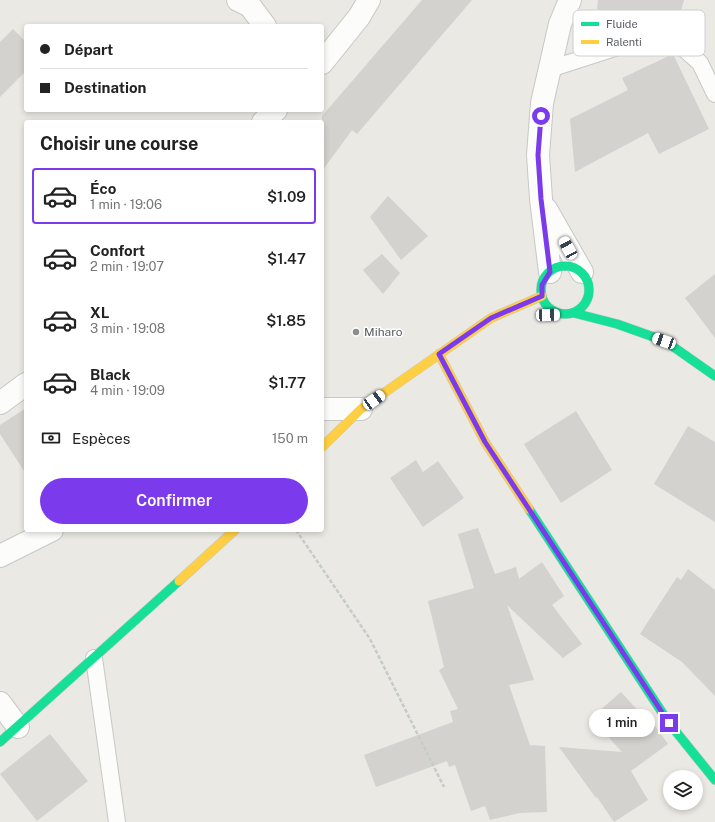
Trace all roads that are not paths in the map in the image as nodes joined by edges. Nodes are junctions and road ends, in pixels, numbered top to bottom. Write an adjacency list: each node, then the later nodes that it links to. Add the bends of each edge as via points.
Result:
1 (238, 0): 4 (street, via 250,6)
2 (369, 0): 7 (street, via 359,17)
3 (570, 0): 8 (street, via 560,24)
4 (264, 24)
5 (591, 56): 8 (lane)
6 (692, 56): 9 (lane, via 700,63)
7 (324, 61)
8 (550, 69): 12 (street, via 542,103 538,155)
9 (715, 94)
10 (274, 112): 11 (street)
11 (265, 120)
12 (541, 199): 13 (street); 14 (street)
13 (550, 272): 14 (street, via 567,266); 15 (street, via 542,285)
14 (586, 281): 16 (street); 18 (street, via 589,298 581,309)
15 (542, 296): 19 (street, via 549,308); 22 (street)
16 (599, 301)
17 (608, 312): 23 (street)
18 (574, 313): 19 (street); 23 (street)
19 (562, 314): 20 (street)
20 (546, 315)
21 (515, 317): 22 (street)
22 (491, 318): 24 (street)
23 (617, 324): 25 (street, via 664,341)
24 (439, 354): 29 (street); 38 (street, via 485,442 669,723)
25 (715, 376)
26 (24, 385): 27 (street)
27 (0, 403)
28 (324, 409): 29 (street)
29 (361, 409): 30 (street)
30 (324, 445)
31 (48, 532): 33 (street)
32 (233, 532): 34 (street)
33 (0, 556)
34 (94, 658): 36 (street); 39 (lane)
35 (0, 703): 36 (street)
36 (18, 727): 37 (street)
37 (0, 742)
38 (715, 780)
39 (117, 822)

